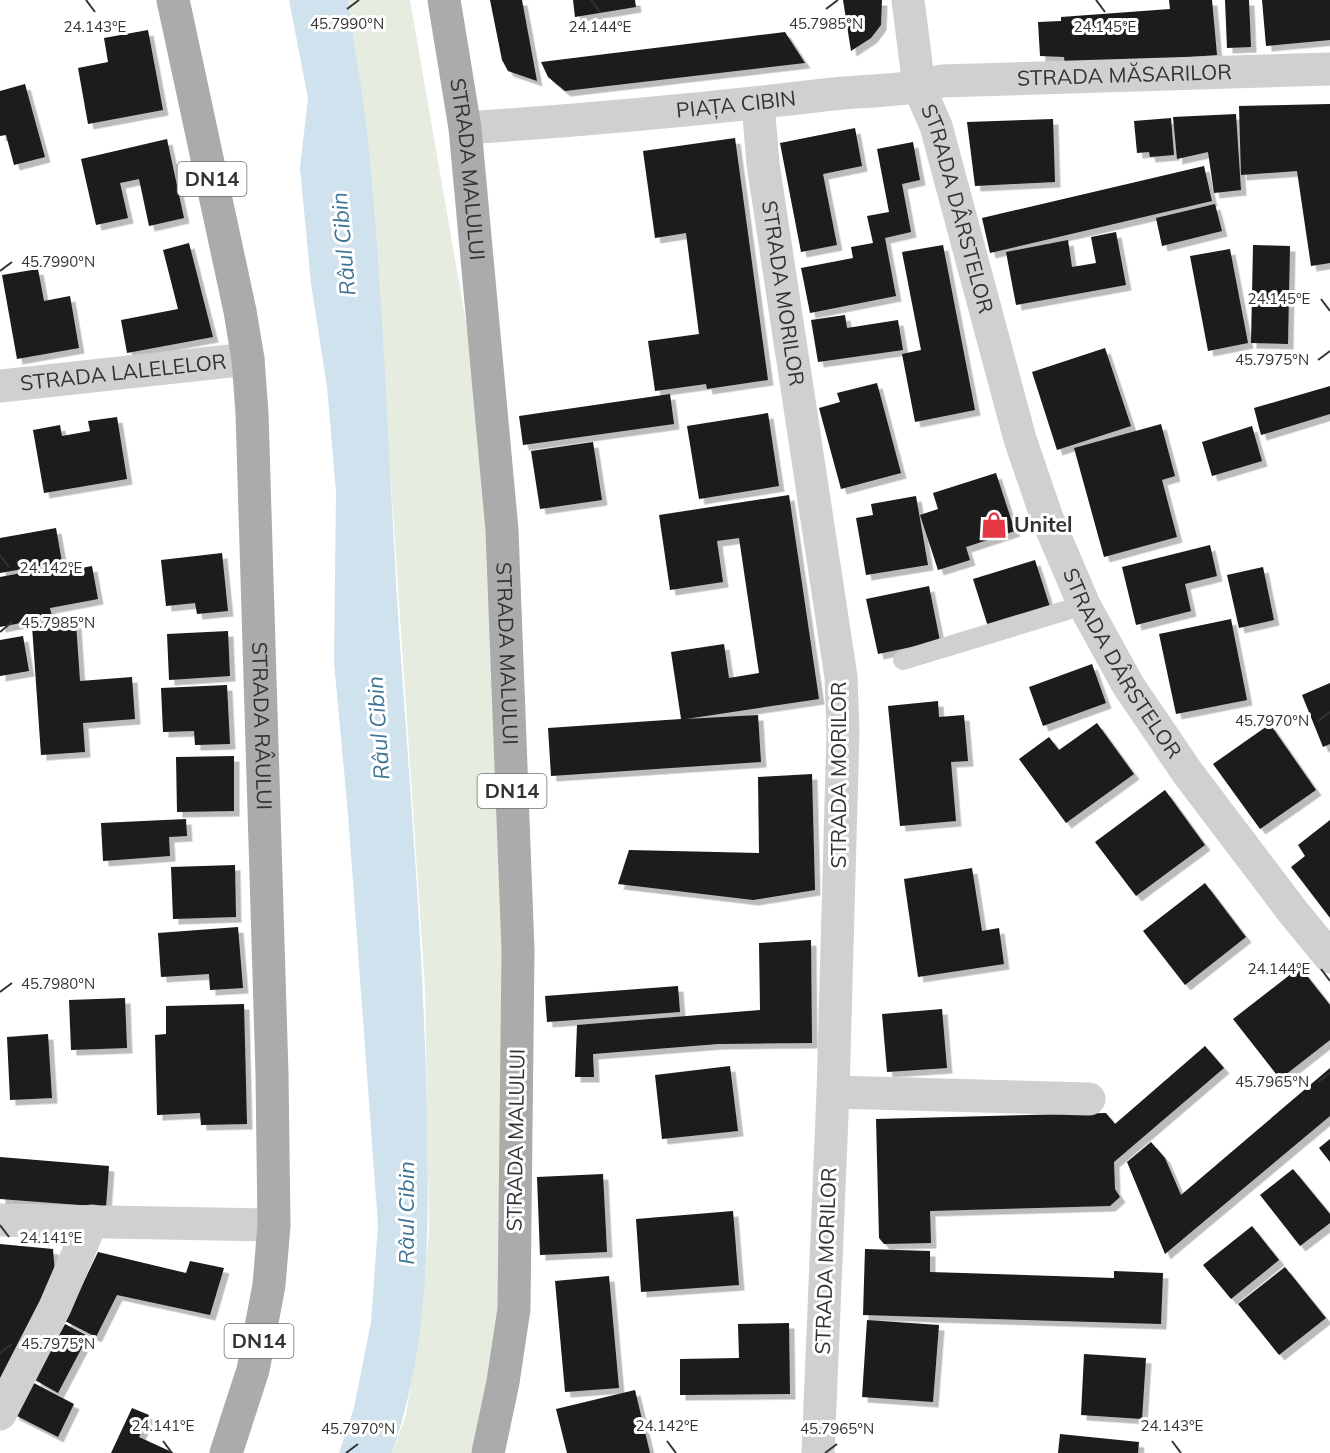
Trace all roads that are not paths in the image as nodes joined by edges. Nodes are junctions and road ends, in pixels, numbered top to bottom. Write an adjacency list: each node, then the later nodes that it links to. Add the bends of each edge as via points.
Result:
1 (173, 0): 8 (main road, STRADA RÂULUI / DN14)
2 (444, 0): 7 (main road, STRADA MALULUI / DN14)
3 (908, 0): 5 (street)
4 (1330, 69): 5 (street, STRADA MĂSARILOR, via 942,81)
5 (919, 87): 6 (street, PIAȚA CIBIN); 10 (street, STRADA DÂRSTELOR, via 936,126 1020,439 1047,518)
6 (758, 103): 7 (street, PIAȚA CIBIN); 13 (street, STRADA MORILOR, via 763,164 841,677 843,731)
7 (465, 128): 20 (main road, STRADA MALULUI / DN14, via 502,530 518,950 514,1309)
8 (248, 359): 9 (street, STRADA LALELELOR); 17 (main road, STRADA RÂULUI / DN14)
9 (0, 386)
10 (1084, 605): 11 (lane); 12 (street, STRADA DÂRSTELOR, via 1128,685 1187,772)
11 (903, 660)
12 (1330, 957)
13 (833, 1092): 14 (street); 21 (street, STRADA MORILOR)
14 (1089, 1099)
15 (0, 1220): 16 (street)
16 (92, 1221): 17 (street); 18 (street, via 55,1307)
17 (274, 1225): 19 (main road, STRADA RÂULUI / DN14, via 269,1285 253,1370)
18 (0, 1414)
19 (226, 1453)
20 (488, 1453)
21 (818, 1453)

